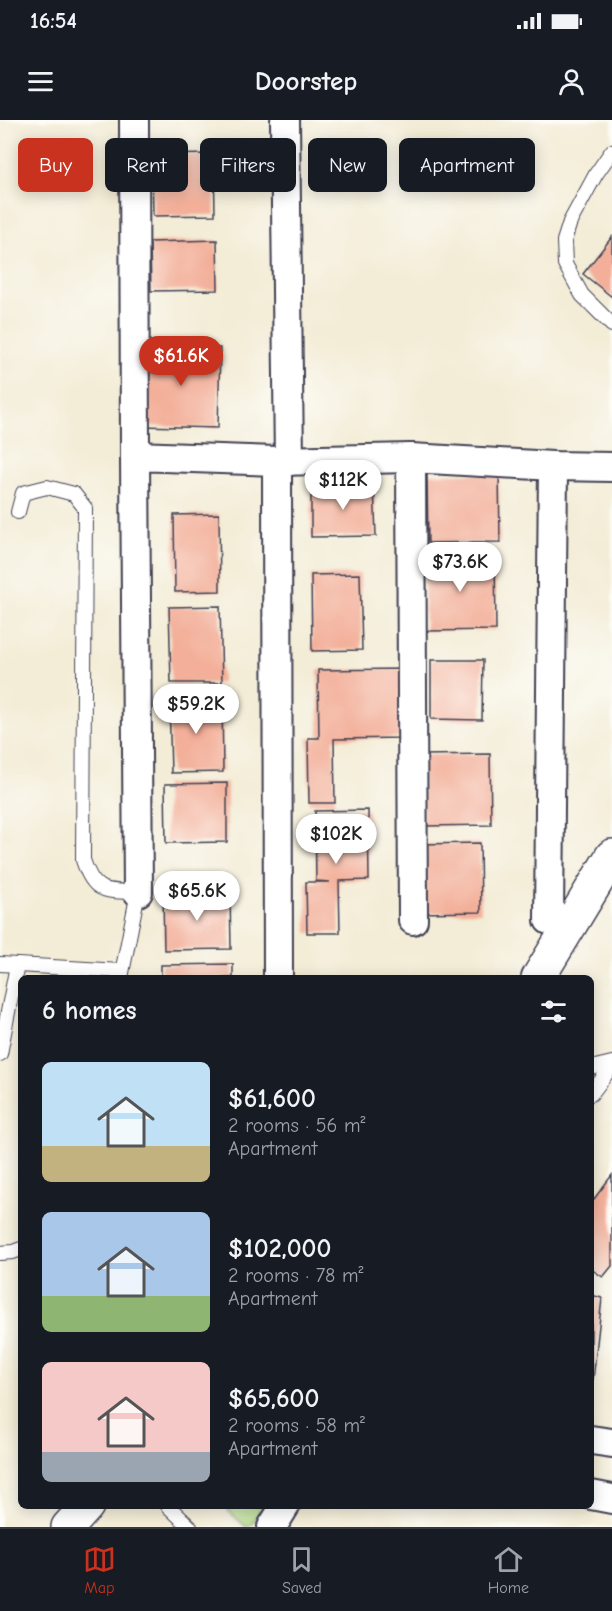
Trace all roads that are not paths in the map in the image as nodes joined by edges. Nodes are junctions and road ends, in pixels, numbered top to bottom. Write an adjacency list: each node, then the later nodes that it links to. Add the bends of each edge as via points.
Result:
1 (134, 120): 5 (street)
2 (285, 120): 7 (street)
3 (612, 152): 4 (lane, via 570,222 564,241 565,264 582,295)
4 (612, 325)
5 (135, 456): 7 (street); 12 (street)
6 (411, 458): 7 (street); 8 (street); 13 (street)
7 (283, 461): 18 (street)
8 (553, 466): 9 (street); 14 (street)
9 (612, 467)
10 (18, 512): 12 (lane, via 23,493 47,487 74,494 85,508 82,860 97,887)
11 (612, 856): 19 (street)
12 (138, 891): 17 (lane)
13 (413, 920)
14 (549, 920)
15 (0, 964): 16 (lane)
16 (17, 965): 17 (lane); 20 (lane)
17 (121, 974)
18 (278, 975)
19 (540, 975)
20 (0, 1054)
21 (612, 1064): 22 (lane); 23 (lane)
22 (594, 1067)
23 (594, 1090)
24 (18, 1250): 25 (lane)
25 (0, 1252)
26 (594, 1440): 27 (street)
27 (612, 1443)
28 (594, 1496): 29 (street)
29 (612, 1499)
30 (84, 1509): 33 (street)
31 (171, 1509): 34 (lane)
32 (283, 1509): 35 (street)
33 (68, 1527)
34 (190, 1527)
35 (272, 1527)

